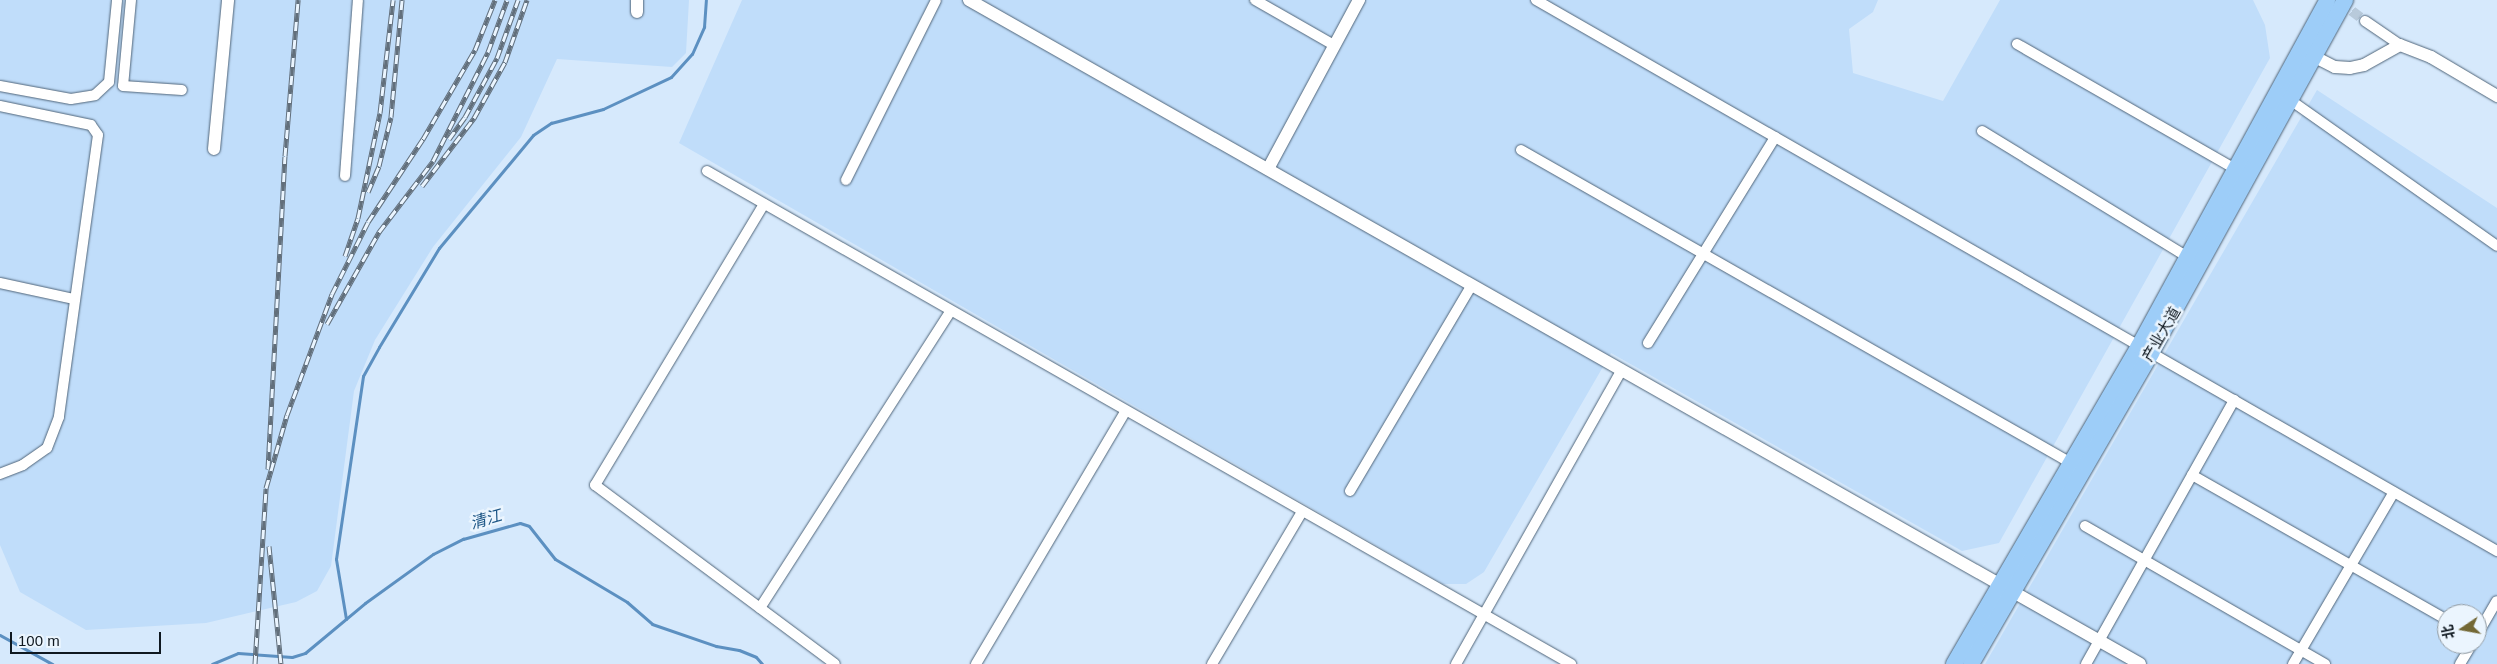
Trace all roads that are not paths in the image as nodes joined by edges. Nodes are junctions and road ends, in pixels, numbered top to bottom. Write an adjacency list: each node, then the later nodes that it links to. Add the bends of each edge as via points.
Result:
1 (117, 0): 17 (street, via 109,82 95,95 71,99)
2 (131, 0): 18 (street, via 123,86)
3 (228, 0): 24 (street)
4 (358, 0): 29 (street)
5 (936, 0): 30 (street)
6 (969, 0): 26 (street)
7 (1255, 0): 14 (street)
8 (1359, 0): 14 (street)
9 (1536, 0): 23 (street)
10 (2328, 0): 20 (main road, 产业大道)
11 (2345, 0): 16 (main road, 产业大道)
12 (2365, 21): 15 (street)
13 (2017, 44): 27 (street)
14 (1334, 45): 26 (street)
15 (2400, 45): 16 (street, via 2364,65 2350,68 2335,67); 19 (street, via 2431,57)
16 (2315, 57): 20 (main road, 产业大道)
17 (0, 86)
18 (182, 90)
19 (2497, 96)
20 (2286, 97): 27 (main road, 产业大道); 32 (street); 40 (main road, 产业大道)
21 (0, 106): 37 (street, via 91,125 98,135)
22 (1982, 132): 34 (street)
23 (1775, 137): 33 (street); 40 (street)
24 (214, 149)
25 (1522, 150): 33 (street)
26 (1268, 169): 36 (street)
27 (2236, 170): 34 (main road, 产业大道)
28 (707, 171): 31 (street)
29 (344, 176)
30 (846, 180)
31 (764, 204): 38 (street); 56 (street, via 595,485)
32 (2497, 246)
33 (1703, 253): 39 (street); 44 (street)
34 (2188, 257): 40 (main road, 产业大道)
35 (0, 283): 37 (street)
36 (1472, 285): 41 (street); 47 (street)
37 (74, 299): 45 (street, via 59,417 46,448 23,466)
38 (950, 312): 43 (street); 56 (street)
39 (1648, 343)
40 (2145, 349): 42 (street); 44 (main road, 产业大道); 54 (main road, 产业大道)
41 (1622, 369): 54 (street); 57 (street)
42 (2234, 400): 46 (street); 48 (street)
43 (1125, 412): 49 (street); 63 (street)
44 (2070, 463): 54 (main road, 产业大道)
45 (0, 474)
46 (2192, 476): 52 (street); 53 (street)
47 (1350, 491)
48 (2394, 492): 51 (street); 53 (street)
49 (1302, 512): 57 (street); 64 (street)
50 (2085, 526): 52 (street)
51 (2497, 551)
52 (2144, 560): 60 (street); 61 (street)
53 (2351, 566): 58 (street); 61 (street)
54 (2006, 587): 60 (street); 67 (main road, 产业大道); 68 (main road, 产业大道)
55 (2497, 601): 59 (street)
56 (760, 608): 62 (street)
57 (1484, 613): 65 (street); 66 (street)
58 (2437, 614)
59 (2487, 618)
60 (2099, 640): 69 (street); 70 (street)
61 (2301, 650): 71 (street); 72 (street)
62 (835, 664)
63 (976, 664)
64 (1212, 664)
65 (1456, 664)
66 (1571, 664)
67 (1954, 664)
68 (1971, 664)
69 (2086, 664)
70 (2140, 664)
71 (2293, 664)
72 (2325, 664)

